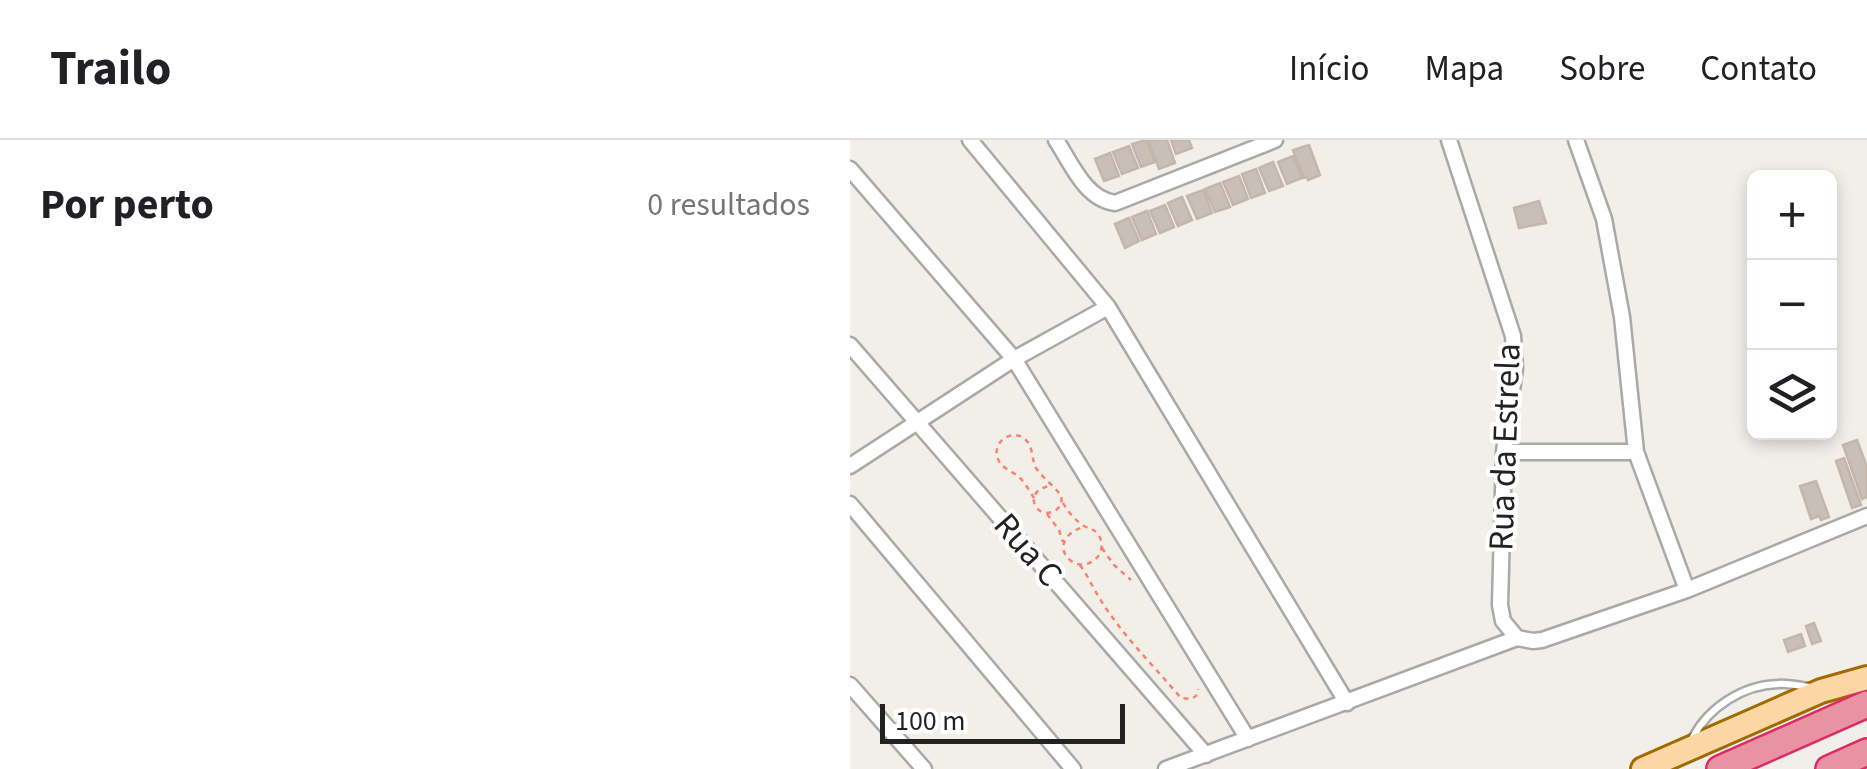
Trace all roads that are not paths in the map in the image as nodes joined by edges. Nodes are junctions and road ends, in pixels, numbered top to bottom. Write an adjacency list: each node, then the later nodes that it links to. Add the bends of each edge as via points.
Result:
1 (970, 140): 7 (street)
2 (1056, 140): 3 (street, via 1088,188 1107,202)
3 (1275, 140)
4 (1450, 140): 11 (street, Rua da Estrela, via 1513,336)
5 (1576, 140): 12 (street, via 1611,258)
6 (850, 169): 9 (street)
7 (1108, 307): 9 (street); 20 (street)
8 (850, 345): 10 (street, Rua C)
9 (1014, 359): 10 (street); 22 (street)
10 (918, 424): 13 (street); 24 (street, Rua C)
11 (1504, 452): 12 (street); 17 (street, Rua da Estrela, via 1500,606)
12 (1636, 452): 16 (street)
13 (850, 466)
14 (850, 504): 26 (street)
15 (1867, 516): 16 (street)
16 (1687, 590): 17 (street, via 1542,640)
17 (1517, 638): 20 (street)
18 (1867, 678): 28 (main road, via 1820,691)
19 (850, 685): 25 (street)
20 (1348, 703): 22 (street)
21 (1867, 704): 29 (highway)
22 (1248, 739): 24 (street)
23 (1867, 752): 30 (highway)
24 (1206, 754): 27 (street)
25 (924, 769)
26 (1074, 769)
27 (1166, 769)
28 (1644, 769)
29 (1720, 769)
30 (1828, 769)

